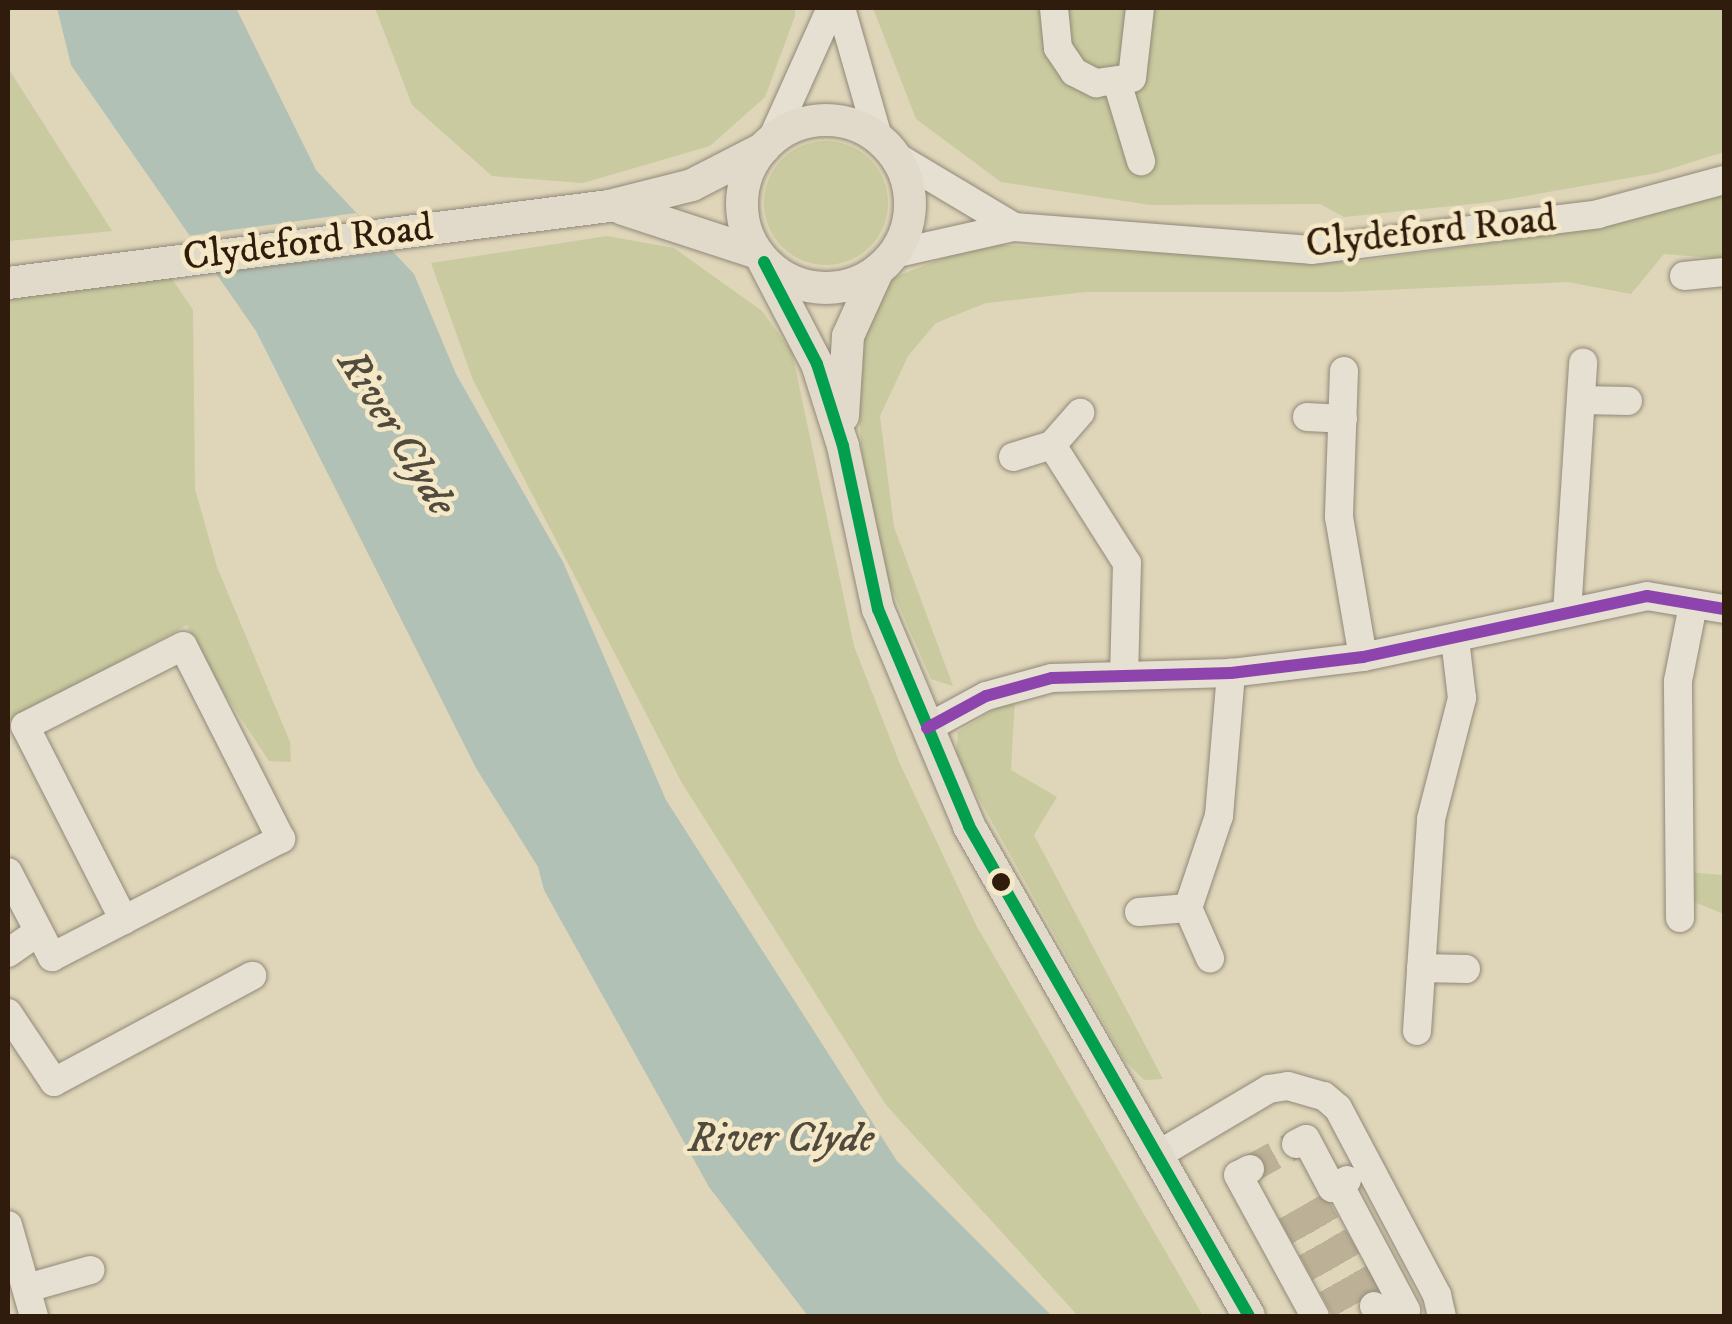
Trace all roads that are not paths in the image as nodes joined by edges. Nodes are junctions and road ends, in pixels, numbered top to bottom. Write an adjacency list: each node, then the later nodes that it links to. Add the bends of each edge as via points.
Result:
1 (831, 8): 6 (street)
2 (841, 8): 7 (street)
3 (1054, 8): 5 (street, via 1058,48 1074,72 1096,83)
4 (1140, 8): 5 (street, via 1132,78)
5 (1116, 82): 8 (street)
6 (769, 142): 7 (main road, via 826,119); 10 (main road, Clydeford Road, via 692,185); 12 (main road, via 744,184 742,212)
7 (888, 147): 11 (street, Clydeford Road); 13 (main road, via 910,212)
8 (1141, 161)
9 (1724, 180): 11 (street, Clydeford Road, via 1598,214 1311,250)
10 (608, 206): 12 (main road, Clydeford Road, via 704,231); 16 (main road, Clydeford Road)
11 (1014, 227): 13 (street, Clydeford Road)
12 (761, 258): 13 (main road, via 813,288 840,288); 25 (main road, via 817,364)
13 (886, 262): 25 (main road, via 848,336)
14 (1724, 272): 15 (street)
15 (1684, 276)
16 (8, 283)
17 (1582, 363): 19 (street)
18 (1344, 371): 23 (street)
19 (1582, 400): 20 (street); 29 (street)
20 (1628, 401)
21 (1080, 413): 24 (street)
22 (1307, 417): 23 (street)
23 (1343, 419): 31 (street, via 1339,517)
24 (1052, 445): 26 (street); 33 (street, via 1126,564)
25 (843, 446): 34 (main road, via 878,609)
26 (1013, 456)
27 (1694, 605): 28 (street); 29 (street, via 1647,596); 38 (street, via 1678,680)
28 (1724, 609)
29 (1567, 613): 30 (street)
30 (1455, 638): 31 (street); 43 (street, via 1462,698 1431,819)
31 (1363, 657): 32 (street)
32 (1231, 673): 33 (street); 36 (street, via 1219,816)
33 (1124, 675): 34 (street, via 1052,678 986,696)
34 (927, 728): 49 (main road, via 969,826)
35 (8, 872): 40 (street)
36 (1188, 908): 37 (street); 42 (street)
37 (1139, 912)
38 (1680, 918)
39 (124, 920): 39 (street, via 282,840 183,646 26,726); 40 (street, via 52,957)
40 (38, 932): 41 (street)
41 (8, 953)
42 (1210, 958)
43 (1421, 968): 44 (street); 47 (street)
44 (1466, 969)
45 (252, 976): 46 (street, via 54,1082)
46 (8, 1013)
47 (1417, 1031)
48 (1296, 1144): 52 (street, via 1306,1139)
49 (1161, 1153): 50 (street, via 1269,1089 1288,1086 1324,1096 1338,1108); 59 (main road)
50 (1370, 1168): 52 (street); 56 (street)
51 (1250, 1169): 60 (street, via 1238,1175 1271,1224)
52 (1332, 1188): 57 (street)
53 (8, 1225): 55 (street)
54 (90, 1270): 55 (street)
55 (28, 1288): 58 (street)
56 (1440, 1306): 57 (street)
57 (1388, 1312)
58 (34, 1316)
59 (1249, 1316)
60 (1315, 1316)

